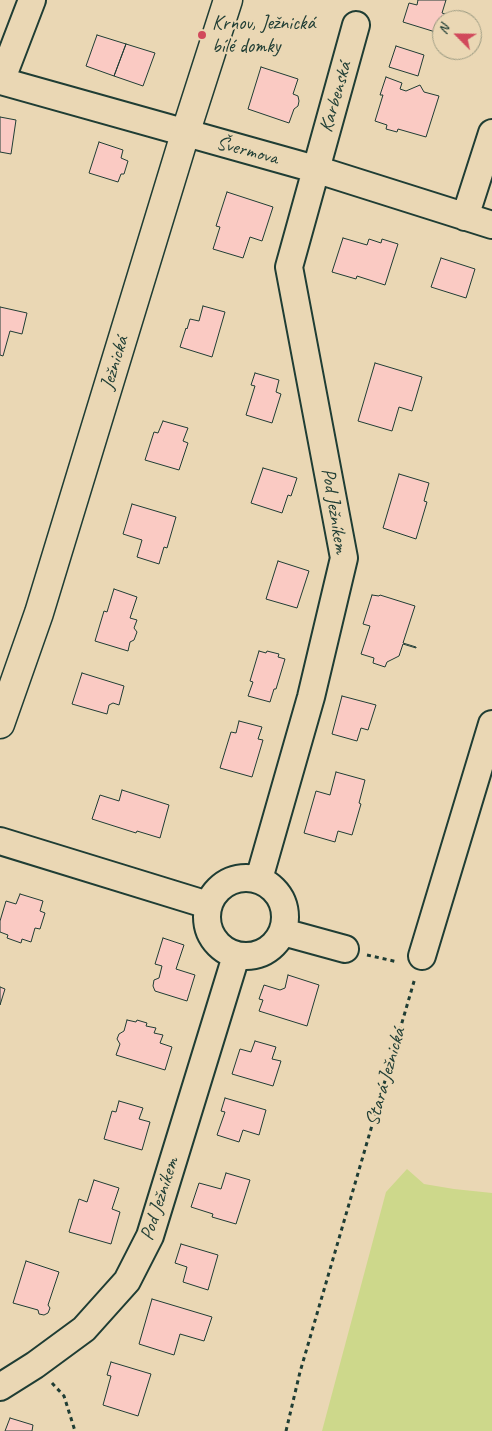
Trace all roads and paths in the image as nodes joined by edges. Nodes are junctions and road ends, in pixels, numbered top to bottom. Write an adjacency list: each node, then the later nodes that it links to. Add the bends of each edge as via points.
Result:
1 (32, 0): 4 (street)
2 (228, 0): 6 (street, Ježnická)
3 (356, 25): 7 (street, Karbenská)
4 (1, 81): 6 (street, Švermova)
5 (492, 133): 8 (street)
6 (185, 134): 7 (street, Švermova); 10 (street, Ježnická, via 38,613)
7 (315, 169): 8 (street, Švermova); 13 (street, Pod Ježníkem, via 289,267 344,558 311,697)
8 (465, 216): 9 (street, Švermova)
9 (492, 225)
10 (0, 724)
11 (492, 724): 18 (street)
12 (0, 842): 14 (street)
13 (258, 879): 14 (street, via 238,878 219,888); 15 (street, via 277,891 285,910)
14 (208, 905): 17 (street, via 207,926 218,945)
15 (283, 932): 16 (street); 17 (street, via 272,947 255,956)
16 (345, 949): 18 (path)
17 (236, 956): 19 (street, Pod Ježníkem, via 150,1236 127,1281 84,1328)
18 (420, 962): 22 (path, Stará Ježnická, via 300,1372)
19 (35, 1365): 20 (street, Pod Ježníkem); 21 (path, via 64,1396)
20 (0, 1387)
21 (75, 1431)
22 (286, 1431)

